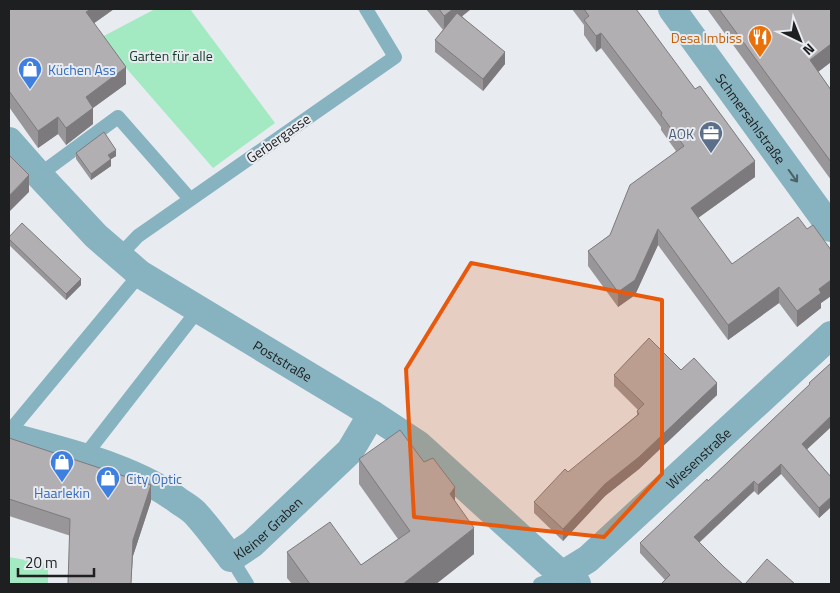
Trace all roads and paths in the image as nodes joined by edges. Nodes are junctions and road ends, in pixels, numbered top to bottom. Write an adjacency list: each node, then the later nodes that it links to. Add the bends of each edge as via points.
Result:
1 (366, 9): 5 (lane, Gerbergasse, via 395,57)
2 (672, 9): 6 (street, Schmersahlstraße, one-way to 6)
3 (9, 141): 4 (street, Poststraße)
4 (39, 176): 5 (lane, via 118,117); 7 (street, Poststraße)
5 (190, 199): 7 (lane, Gerbergasse, via 138,236)
6 (831, 228)
7 (118, 257): 8 (street, Poststraße)
8 (140, 274): 9 (street, Poststraße); 12 (lane)
9 (198, 310): 11 (street, Poststraße); 14 (lane)
10 (831, 335): 16 (street, Wiesenstraße, via 588,559)
11 (372, 414): 15 (street, Kleiner Graben, via 350,451 252,544); 16 (street, Poststraße, via 419,445)
12 (9, 432)
13 (9, 436): 14 (street, Kleiner Graben)
14 (83, 458): 15 (street, Kleiner Graben, via 147,480 172,496 195,513)
15 (232, 558): 17 (lane)
16 (560, 581)
17 (247, 584)

